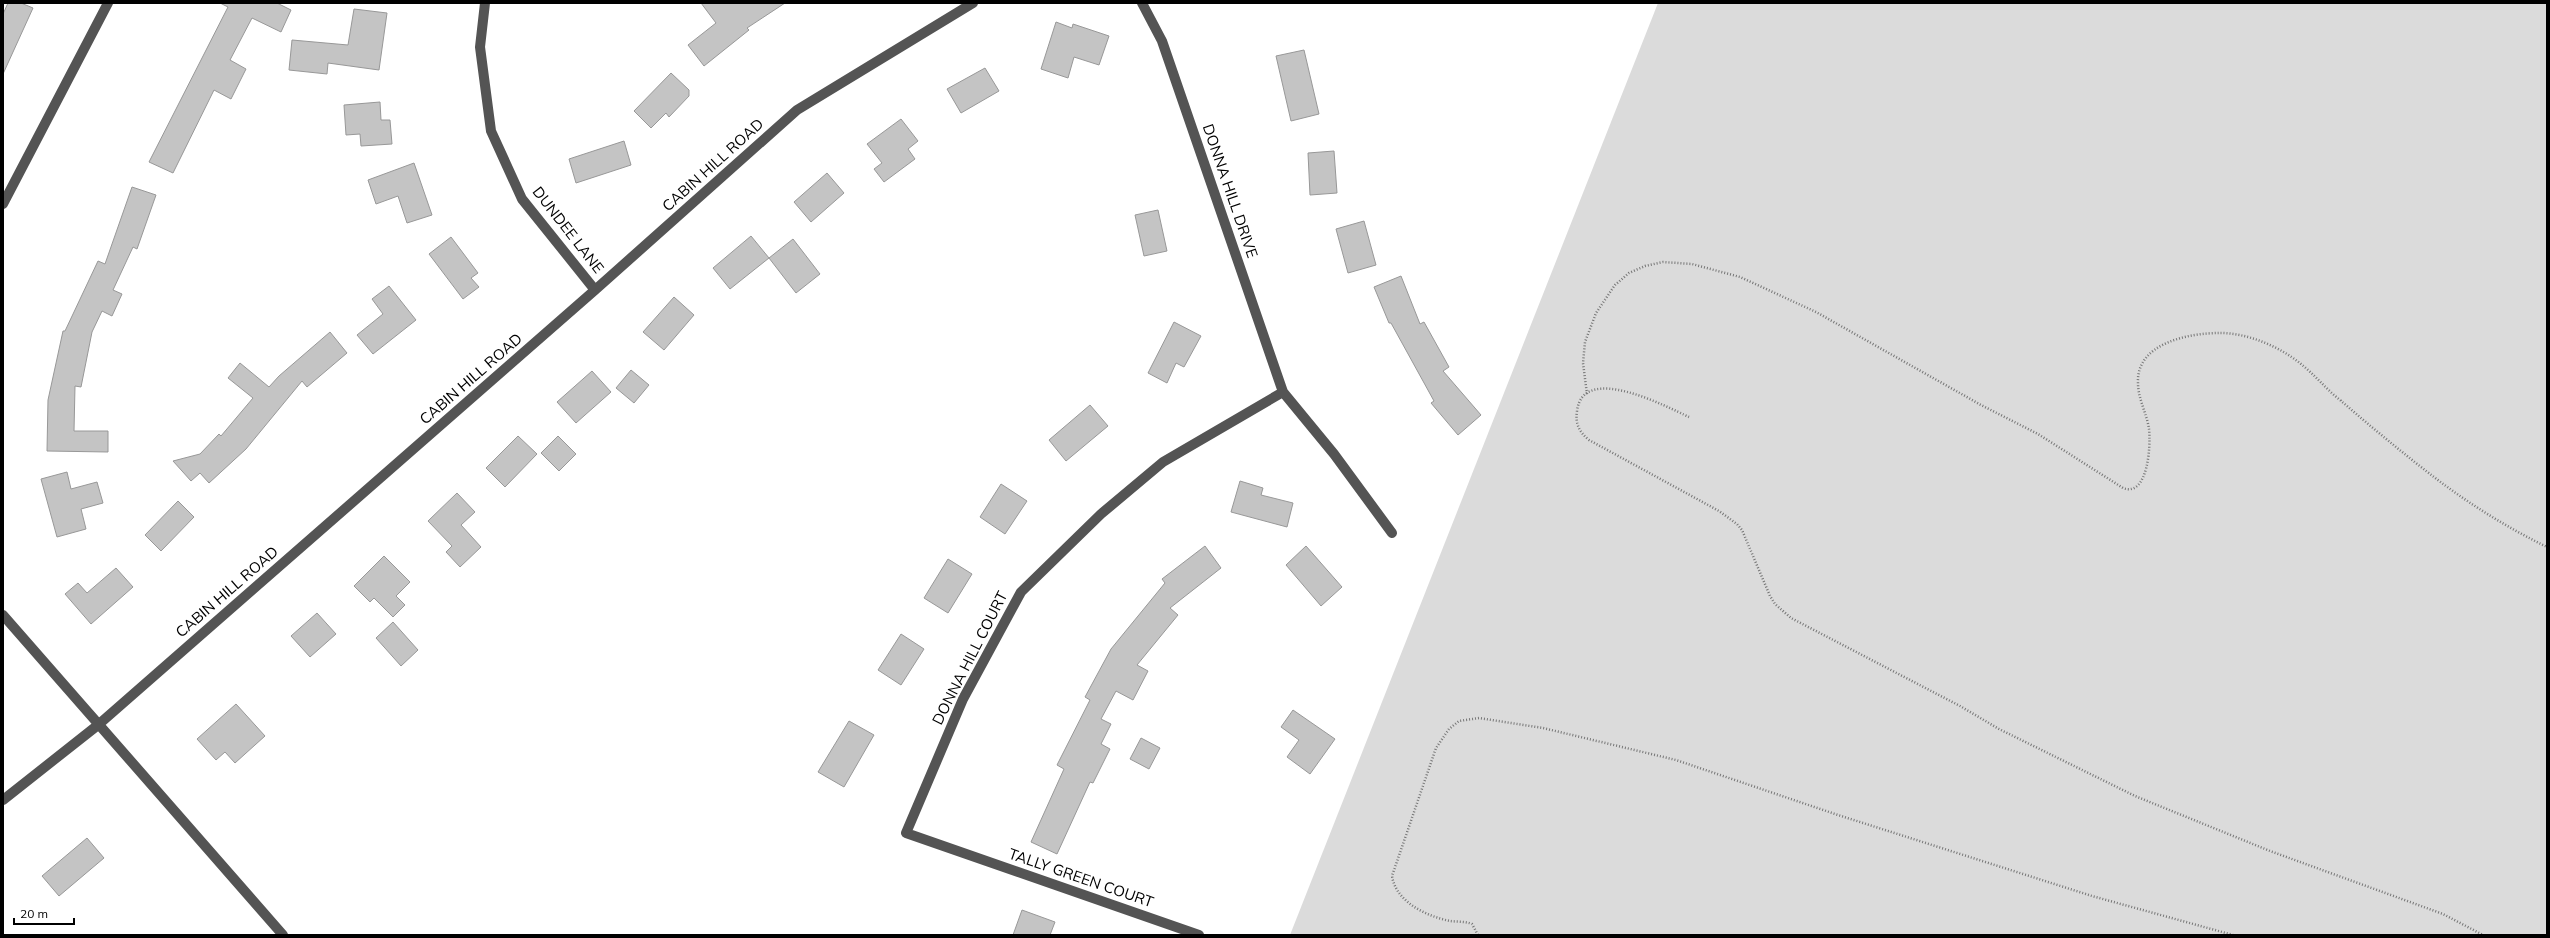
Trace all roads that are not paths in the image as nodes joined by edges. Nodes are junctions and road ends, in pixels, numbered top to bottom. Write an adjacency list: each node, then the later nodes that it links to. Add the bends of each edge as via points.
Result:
1 (108, 3): 5 (street)
2 (485, 3): 6 (street, DUNDEE LANE, via 480,47 491,131 522,199)
3 (973, 3): 6 (street, CABIN HILL ROAD, via 797,110)
4 (1142, 3): 7 (street, DONNA HILL DRIVE, via 1162,41)
5 (3, 204)
6 (595, 290): 10 (street, CABIN HILL ROAD)
7 (1283, 392): 8 (street, DONNA HILL DRIVE, via 1334,454); 12 (street, DONNA HILL COURT, via 1163,462 1101,514 1021,592 963,699 906,832)
8 (1392, 533)
9 (3, 615): 10 (street)
10 (98, 725): 11 (street, CABIN HILL ROAD); 13 (street)
11 (3, 800)
12 (954, 849): 14 (street, TALLY GREEN COURT)
13 (283, 935)
14 (1198, 935)

